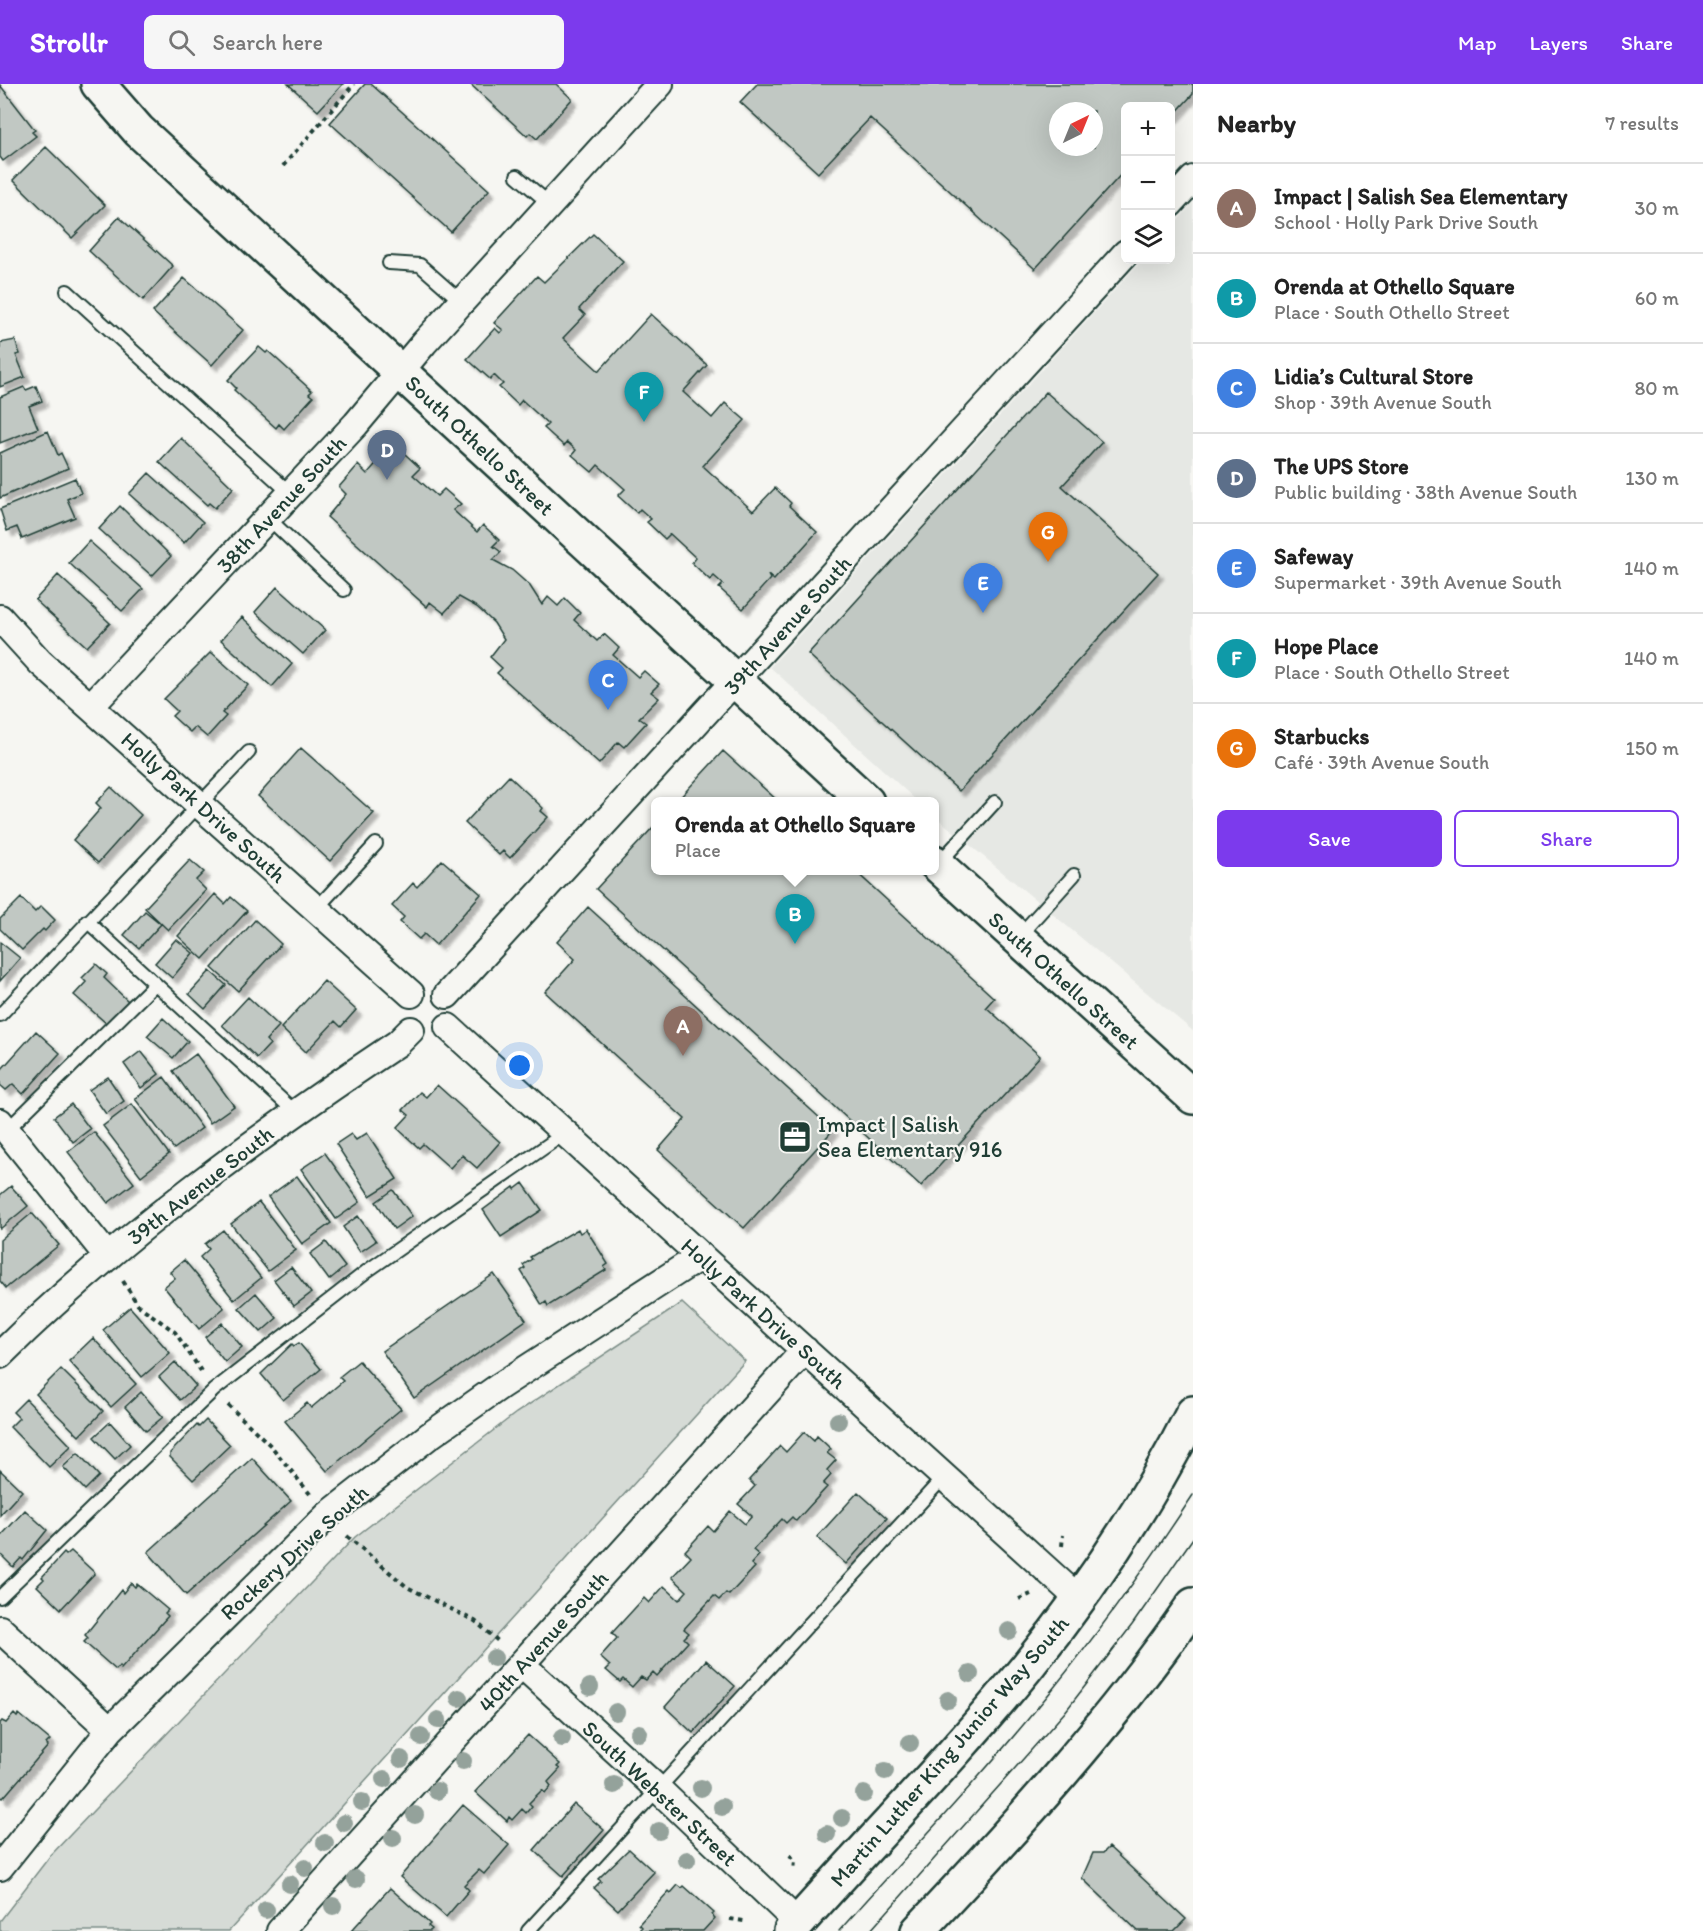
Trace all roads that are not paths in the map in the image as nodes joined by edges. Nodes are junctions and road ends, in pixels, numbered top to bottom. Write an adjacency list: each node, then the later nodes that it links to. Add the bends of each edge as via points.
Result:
1 (98, 84): 11 (street, South Othello Street, via 139,131)
2 (660, 84): 6 (street, 38th Avenue South)
3 (517, 176): 6 (lane)
4 (1193, 179): 5 (street)
5 (1175, 199)
6 (551, 206): 10 (street, 38th Avenue South)
7 (1121, 257): 16 (street, 39th Avenue South)
8 (389, 263): 10 (lane, via 420,265)
9 (67, 291): 12 (lane)
10 (463, 303): 11 (street, 38th Avenue South)
11 (401, 372): 12 (street, 38th Avenue South); 16 (street, South Othello Street)
12 (291, 493): 13 (street, 38th Avenue South)
13 (268, 518): 14 (lane); 17 (street, 38th Avenue South)
14 (344, 590)
15 (0, 618): 17 (street, Holly Park Drive South, via 40,662)
16 (735, 682): 19 (street, South Othello Street); 31 (street, 39th Avenue South)
17 (91, 706): 21 (street, Holly Park Drive South)
18 (249, 752): 21 (lane)
19 (863, 797)
20 (995, 802): 23 (lane)
21 (201, 803): 26 (street, Holly Park Drive South); 27 (lane)
22 (376, 844): 26 (lane)
23 (939, 861)
24 (939, 867): 28 (street, South Othello Street)
25 (1074, 875): 28 (lane)
26 (317, 908): 30 (street, Holly Park Drive South)
27 (87, 921): 29 (lane); 32 (lane)
28 (1018, 938): 35 (street, South Othello Street)
29 (155, 984): 36 (lane); 37 (lane)
30 (411, 994): 31 (street, via 429,986); 34 (street, via 403,1012)
31 (447, 995): 33 (street, via 453,1007)
32 (0, 1015)
33 (448, 1027): 34 (street, via 430,1037); 38 (street, Holly Park Drive South)
34 (411, 1030): 36 (street, 39th Avenue South, via 398,1043)
35 (1193, 1097)
36 (294, 1111): 40 (street, 39th Avenue South)
37 (3, 1126): 40 (street)
38 (565, 1133): 39 (street, Holly Park Drive South); 45 (lane, via 367,1270 214,1390)
39 (701, 1256): 41 (street, Holly Park Drive South); 50 (street, Rockery Drive South, via 500,1386 328,1515)
40 (108, 1257): 42 (street, 39th Avenue South)
41 (805, 1350): 44 (street, Holly Park Drive South); 49 (street, 40th Avenue South)
42 (0, 1355)
43 (1193, 1413): 46 (street, Martin Luther King Junior Way South, via 1143,1504)
44 (943, 1478): 46 (street, Holly Park Drive South); 51 (lane)
45 (0, 1597)
46 (1079, 1599): 53 (street, Martin Luther King Junior Way South, via 1005,1692)
47 (1193, 1605): 56 (street, via 1111,1714)
48 (0, 1629): 50 (street)
49 (521, 1664): 51 (street, South Webster Street); 54 (street, 40th Avenue South)
50 (110, 1730): 52 (street, Rockery Drive South)
51 (658, 1789): 53 (street, South Webster Street); 55 (lane)
52 (0, 1868)
53 (801, 1929)
54 (280, 1931)
55 (528, 1931)
56 (918, 1931)

